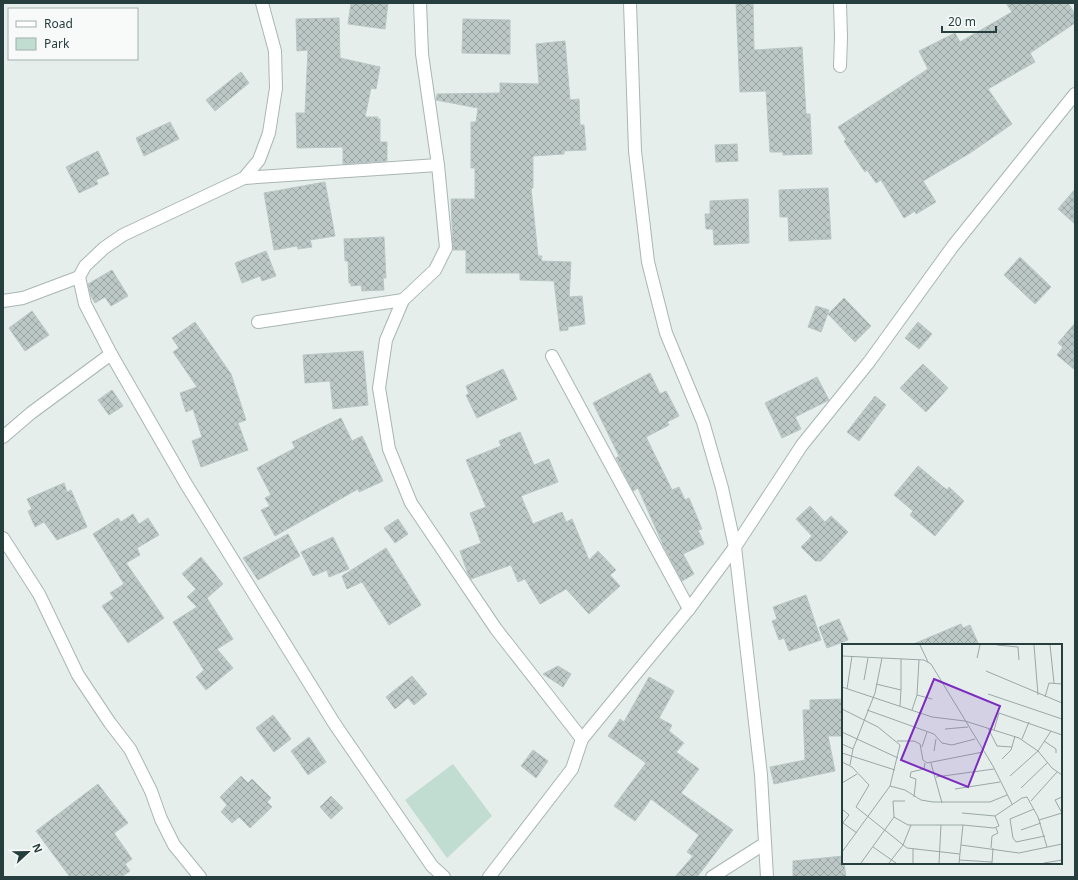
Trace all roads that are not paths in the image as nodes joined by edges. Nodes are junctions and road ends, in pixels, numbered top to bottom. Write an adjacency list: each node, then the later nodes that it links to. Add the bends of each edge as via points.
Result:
1 (262, 3): 8 (street, via 275,50 276,88 267,140 259,160)
2 (420, 3): 7 (street, via 422,54)
3 (630, 3): 17 (street, via 635,151 648,262 666,333 703,422 722,488)
4 (840, 3): 5 (street)
5 (840, 66)
6 (1075, 94): 17 (street, via 958,240 869,362 802,445)
7 (438, 165): 8 (street); 10 (street, via 446,248 435,270)
8 (244, 178): 9 (street, via 123,235 85,266)
9 (79, 277): 11 (street, via 24,298); 13 (street, via 85,304)
10 (403, 300): 12 (street); 19 (street, via 386,340 379,388 389,449 411,503 496,629)
11 (3, 301)
12 (258, 322)
13 (111, 354): 15 (street); 22 (street, via 186,484 334,723 432,866)
14 (552, 356): 18 (street)
15 (3, 437)
16 (3, 538): 21 (street, via 39,594 78,675 130,749 174,845)
17 (735, 547): 18 (street); 20 (street, via 761,775)
18 (689, 609): 19 (street)
19 (582, 739): 23 (street, via 572,769)
20 (764, 844): 24 (street); 25 (street)
21 (200, 877)
22 (444, 877)
23 (489, 877)
24 (712, 877)
25 (767, 877)

